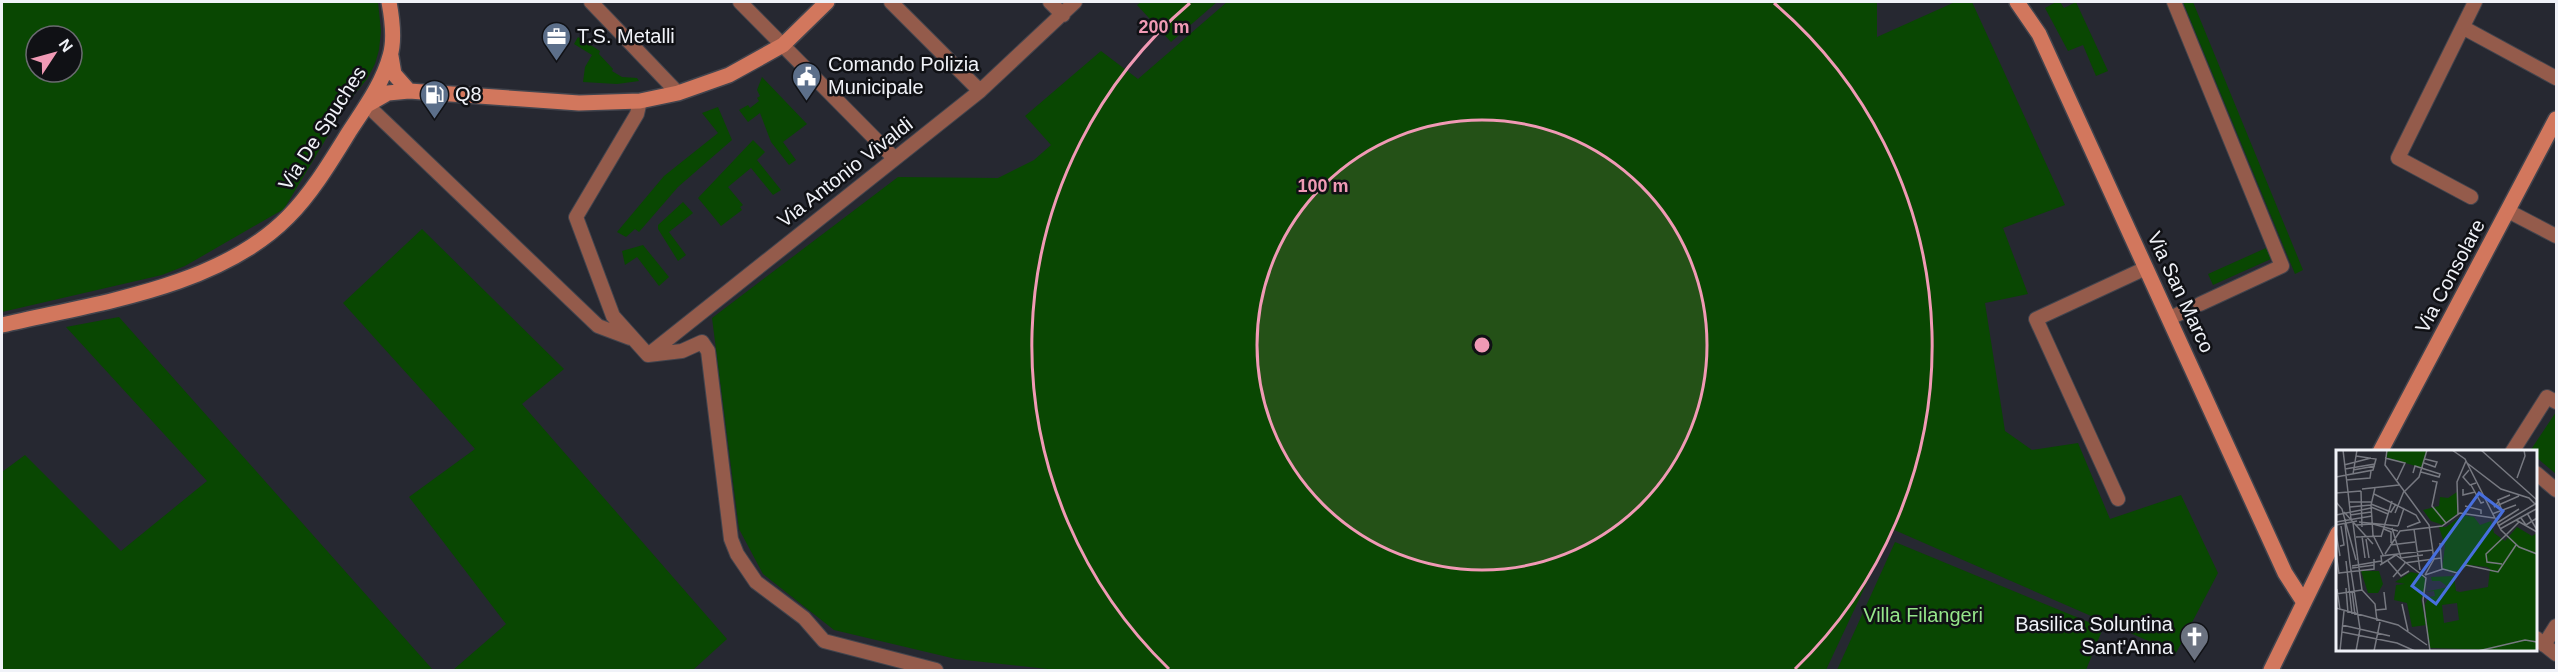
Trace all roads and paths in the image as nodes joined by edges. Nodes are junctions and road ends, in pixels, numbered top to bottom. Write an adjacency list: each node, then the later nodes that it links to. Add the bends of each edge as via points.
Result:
1 (389, 2): 14 (street, Via De Spuches)
2 (591, 2): 18 (street)
3 (740, 2): 13 (street)
4 (827, 2): 13 (street)
5 (891, 2): 17 (street)
6 (1050, 2): 11 (street)
7 (1075, 2): 11 (street, Via Antonio Vivaldi)
8 (2017, 2): 26 (street, Via San Marco, via 2039,34)
9 (2174, 2): 27 (street, via 2282,266)
10 (2475, 2): 12 (street)
11 (1063, 15): 17 (street, Via Antonio Vivaldi)
12 (2464, 28): 15 (street); 23 (street, via 2398,158)
13 (783, 45): 18 (street, via 729,75); 22 (street)
14 (390, 56): 16 (street, via 394,74); 20 (street, Via De Spuches)
15 (2556, 78)
16 (409, 91): 19 (street, via 579,103); 20 (street, via 388,93)
17 (980, 92): 22 (street, Via Antonio Vivaldi)
18 (678, 93): 19 (street)
19 (640, 101): 31 (street, via 637,114 576,217 613,316)
20 (367, 105): 30 (street, Via De Spuches, via 289,216 264,238 208,270 145,292); 31 (street, via 598,326)
21 (2556, 119): 24 (street, Via Consolare)
22 (894, 158): 32 (street, Via Antonio Vivaldi)
23 (2471, 197)
24 (2508, 211): 25 (street); 34 (street, Via Consolare)
25 (2556, 236)
26 (2146, 268): 29 (street, Via San Marco); 38 (street, via 2036,319)
27 (2200, 304)
28 (2185, 311): 29 (street)
29 (2170, 318): 40 (street, Via San Marco, via 2285,573)
30 (2, 325)
31 (630, 338): 32 (street)
32 (648, 355): 44 (street, via 682,351 702,342 708,351 731,539 756,582 804,618 824,641)
33 (2556, 402): 35 (street, via 2547,398)
34 (2381, 450)
35 (2513, 450)
36 (2537, 475): 37 (street)
37 (2556, 490)
38 (2118, 499)
39 (2336, 534): 40 (street)
40 (2303, 602): 45 (street)
41 (2556, 626): 42 (street)
42 (2540, 641): 43 (street)
43 (2556, 654)
44 (936, 670)
45 (2271, 670)

